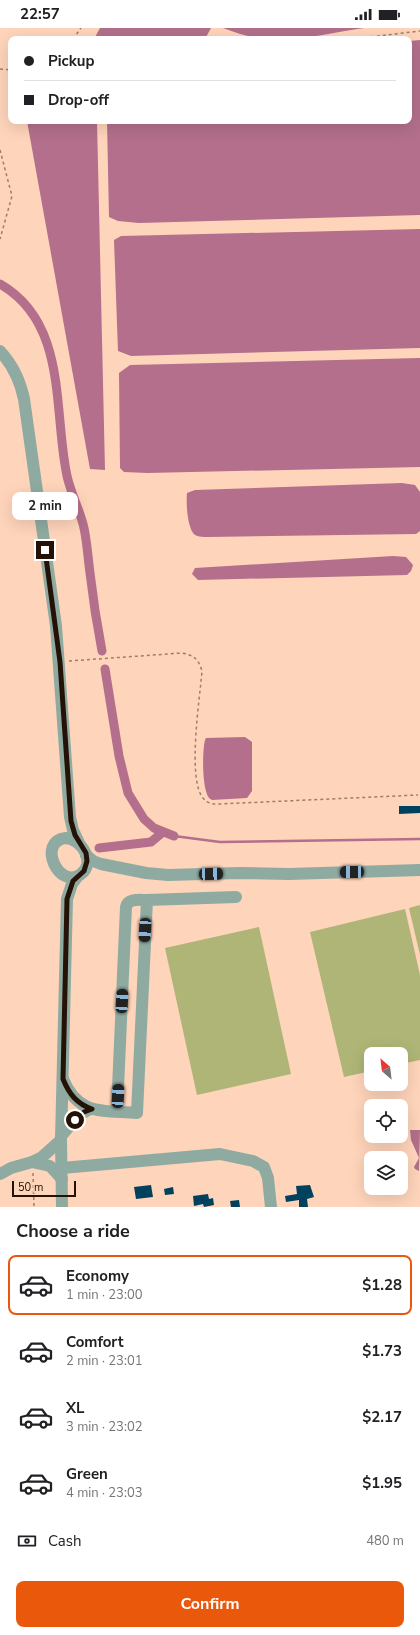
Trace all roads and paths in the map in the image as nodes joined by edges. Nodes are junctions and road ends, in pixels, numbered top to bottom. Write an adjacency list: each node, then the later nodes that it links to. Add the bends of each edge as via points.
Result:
1 (420, 31): 2 (path)
2 (378, 36)
3 (0, 150): 4 (path, via 12,196)
4 (0, 239)
5 (0, 350): 6 (street, via 16,372 24,399)
6 (60, 662): 7 (path, via 182,653 195,657 202,671 196,742 197,784 203,798 209,804); 8 (street)
7 (418, 795)
8 (69, 807): 9 (street, via 64,829); 10 (street, via 72,826)
9 (57, 841): 10 (street, via 66,838); 13 (street, via 52,854)
10 (79, 843): 11 (street)
11 (86, 855): 12 (street); 15 (street)
12 (100, 864): 14 (street, via 168,875); 15 (street, via 92,864)
13 (57, 869): 15 (street, via 72,877); 17 (street)
14 (420, 870)
15 (82, 872): 17 (street, via 70,887)
16 (236, 897): 18 (street)
17 (67, 899): 19 (street)
18 (147, 900): 21 (street, via 130,901 126,907); 21 (street, via 137,1113)
19 (63, 1079): 20 (street, via 75,1099 84,1107); 22 (street)
20 (92, 1109): 21 (street); 22 (street, via 84,1112)
21 (117, 1111)
22 (61, 1138): 23 (street, via 42,1157); 25 (street)
23 (32, 1162): 24 (street); 25 (street, via 50,1166); 26 (path)
24 (0, 1174)
25 (62, 1174): 27 (street); 28 (street, via 220,1154 253,1161 264,1167 268,1178)
26 (34, 1207)
27 (62, 1207)
28 (271, 1207)

